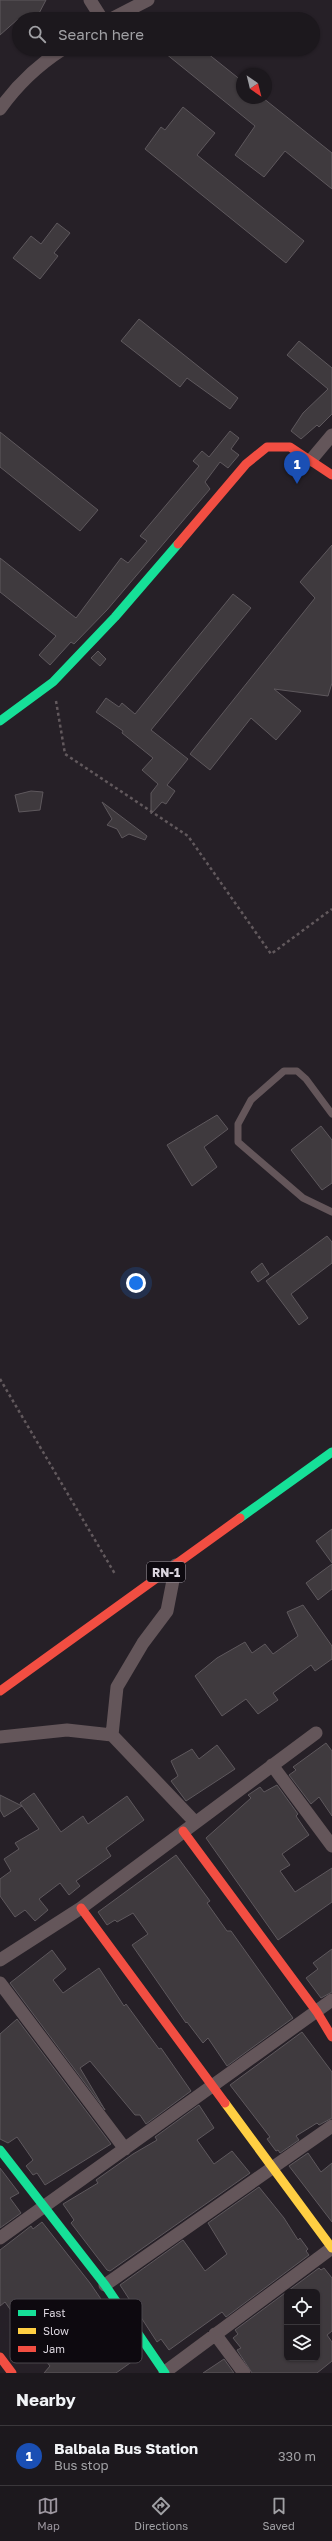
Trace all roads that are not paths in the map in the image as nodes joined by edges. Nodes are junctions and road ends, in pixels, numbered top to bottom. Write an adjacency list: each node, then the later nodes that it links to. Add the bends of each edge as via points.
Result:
1 (90, 0): 3 (street)
2 (148, 0): 4 (street)
3 (98, 12)
4 (125, 12)
5 (52, 56): 6 (street, via 12,93)
6 (0, 109)
7 (332, 435): 8 (street)
8 (311, 460): 9 (street); 10 (street, via 290,448 267,447 246,464 115,617 53,682)
9 (332, 475)
10 (0, 721)
11 (332, 1114): 12 (lane, via 306,1079 297,1071 284,1071 251,1100 238,1124 238,1142 303,1198)
12 (332, 1212)
13 (332, 1452): 14 (street, RN-1)
14 (176, 1565): 15 (street, RN-1); 17 (street, via 167,1612 143,1643 117,1687)
15 (0, 1691)
16 (316, 1733): 19 (street)
17 (112, 1735): 18 (street, via 67,1730); 20 (street)
18 (0, 1737)
19 (272, 1765): 20 (street); 22 (street)
20 (195, 1822): 21 (street)
21 (183, 1831): 23 (street); 27 (street)
22 (332, 1846)
23 (81, 1908): 24 (street); 29 (street)
24 (0, 1960)
25 (0, 1983): 31 (street)
26 (332, 2000): 27 (street)
27 (317, 2012): 28 (street); 29 (street)
28 (332, 2037)
29 (213, 2086): 31 (street); 33 (street)
30 (332, 2126): 33 (street)
31 (125, 2149): 34 (street)
32 (0, 2150): 34 (street)
33 (273, 2169): 36 (street); 37 (street)
34 (45, 2206): 35 (street); 37 (street)
35 (0, 2238)
36 (332, 2248): 39 (street)
37 (105, 2285): 38 (street)
38 (115, 2299)
39 (216, 2334): 42 (street); 44 (street)
40 (142, 2339): 42 (street)
41 (0, 2357): 43 (street)
42 (165, 2372)
43 (12, 2373)
44 (244, 2373)

